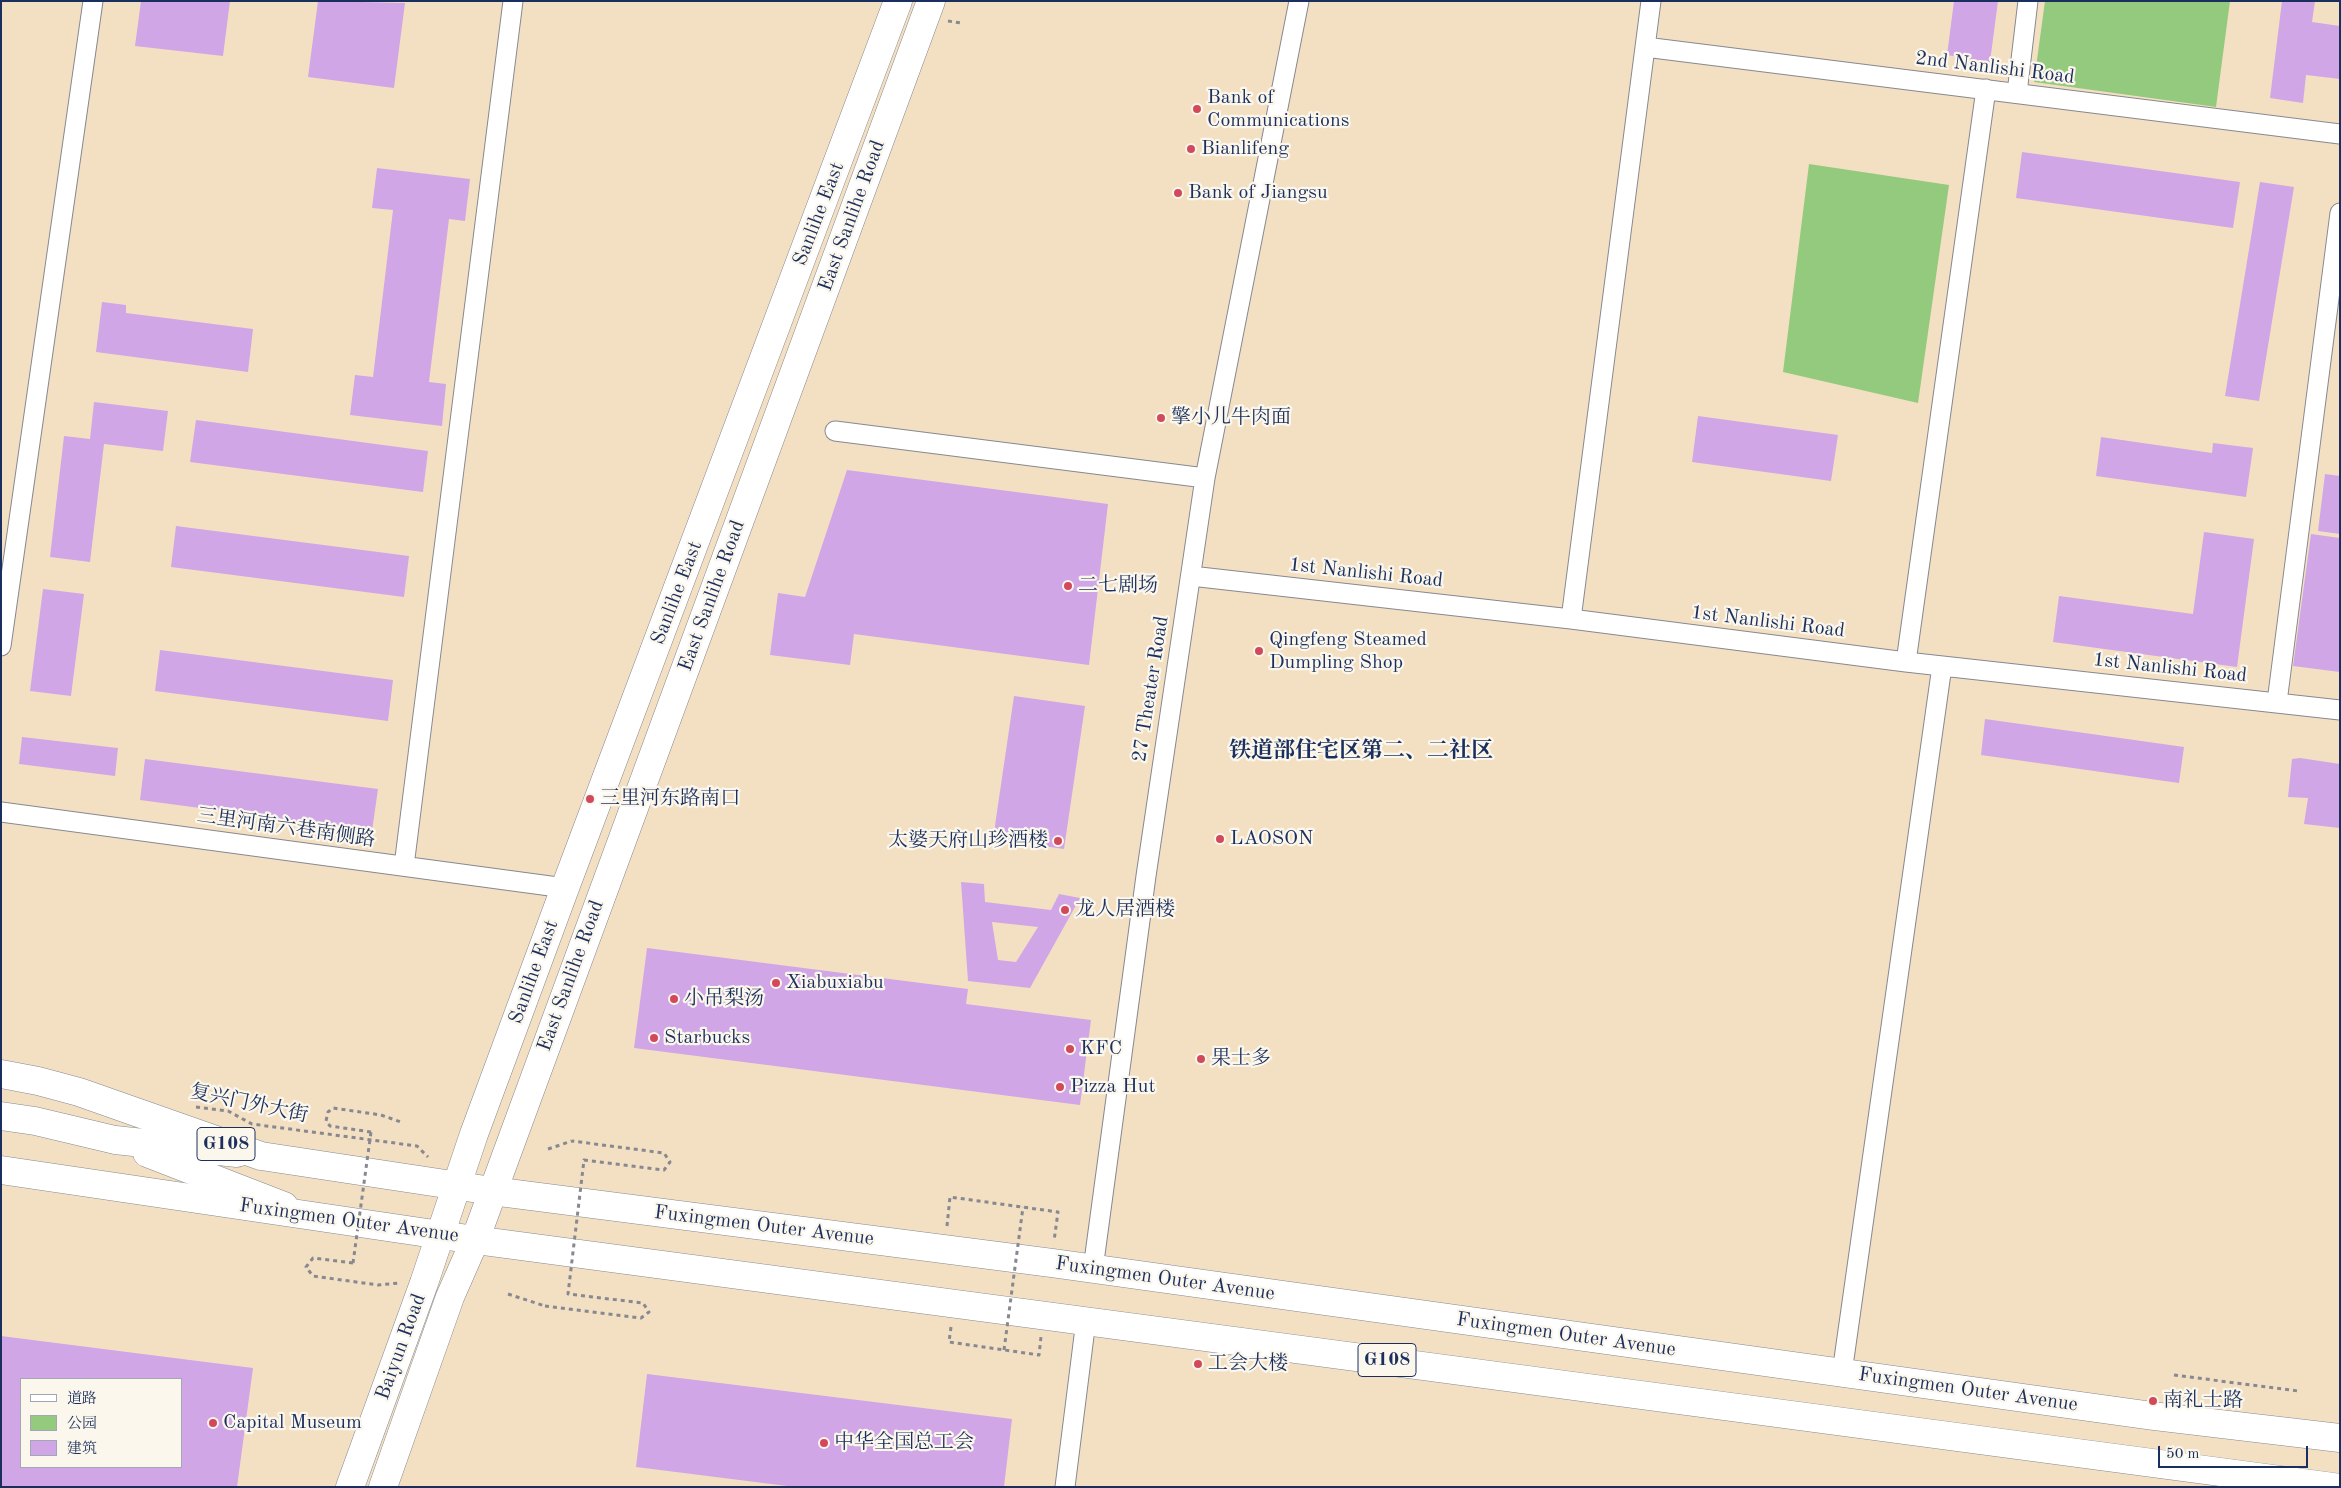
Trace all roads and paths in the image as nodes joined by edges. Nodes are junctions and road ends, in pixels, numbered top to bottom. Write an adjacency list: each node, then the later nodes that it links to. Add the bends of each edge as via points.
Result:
1 (93, 1): 17 (street)
2 (513, 1): 23 (street)
3 (898, 1): 24 (main road, Sanlihe East)
4 (931, 1): 35 (main road, East Sanlihe Road)
5 (1299, 1): 14 (street, 27 Theater Road)
6 (1652, 1): 8 (street)
7 (2028, 1): 10 (street)
8 (1646, 47): 9 (street, 2nd Nanlishi Road); 16 (street)
9 (1986, 89): 10 (street, 2nd Nanlishi Road); 18 (street)
10 (2017, 93): 11 (street, 2nd Nanlishi Road)
11 (2340, 134)
12 (2340, 213): 20 (street)
13 (834, 431): 14 (street)
14 (1205, 478): 15 (street, 27 Theater Road)
15 (1191, 576): 16 (street, 1st Nanlishi Road); 42 (street, 27 Theater Road, via 1147,867)
16 (1571, 619): 18 (street, 1st Nanlishi Road)
17 (1, 646)
18 (1906, 662): 19 (street, 1st Nanlishi Road)
19 (1942, 666): 20 (street, 1st Nanlishi Road); 49 (street)
20 (2277, 702): 21 (street, 1st Nanlishi Road)
21 (2340, 710)
22 (1, 812): 23 (street, 三里河南六巷南侧路)
23 (404, 866): 24 (street, 三里河南六巷南侧路)
24 (565, 888): 34 (main road, Sanlihe East)
25 (1, 1074): 31 (main road, Fuxingmen Outer Avenue / G108, via 78,1092)
26 (191, 1106): 32 (path, 复兴门外大街, via 228,1111 252,1124 417,1146)
27 (1, 1116): 29 (main road)
28 (401, 1122): 43 (path, bridge, via 381,1115 333,1108 328,1112 326,1121 330,1126 371,1132 353,1263 313,1258 306,1267 312,1276 378,1285)
29 (115, 1140): 31 (main road); 38 (main road)
30 (548, 1149): 44 (path, bridge, via 572,1141 664,1153 670,1162 664,1170 584,1160 568,1294 643,1303 649,1312 641,1318 546,1306)
31 (261, 1156): 34 (main road, Fuxingmen Outer Avenue / G108)
32 (431, 1159)
33 (9, 1172): 38 (main road, Fuxingmen Outer Avenue / G108)
34 (458, 1185): 35 (main road, Fuxingmen Outer Avenue / G108); 39 (main road, Sanlihe East)
35 (492, 1191): 40 (main road, East Sanlihe Road); 41 (main road, Fuxingmen Outer Avenue / G108)
36 (1023, 1207): 37 (path); 41 (path, via 950,1197); 47 (path, bridge)
37 (1058, 1212)
38 (304, 1214): 39 (main road, Fuxingmen Outer Avenue / G108)
39 (441, 1234): 40 (main road, Fuxingmen Outer Avenue / G108); 53 (main road, Baiyun Road)
40 (475, 1240): 45 (main road, Fuxingmen Outer Avenue / G108); 54 (main road, Baiyun Road, via 450,1297)
41 (944, 1248): 42 (main road, Fuxingmen Outer Avenue / G108)
42 (1093, 1269): 49 (main road, Fuxingmen Outer Avenue / G108)
43 (403, 1283)
44 (508, 1294)
45 (1086, 1320): 55 (street); 56 (main road, Fuxingmen Outer Avenue / G108)
46 (949, 1342): 47 (path)
47 (1004, 1350): 48 (path)
48 (1039, 1355)
49 (1842, 1372): 52 (main road, Fuxingmen Outer Avenue / G108, via 2152,1416)
50 (2174, 1375): 51 (path)
51 (2298, 1391)
52 (2340, 1438)
53 (350, 1487)
54 (383, 1487)
55 (1064, 1487)
56 (2333, 1487)

